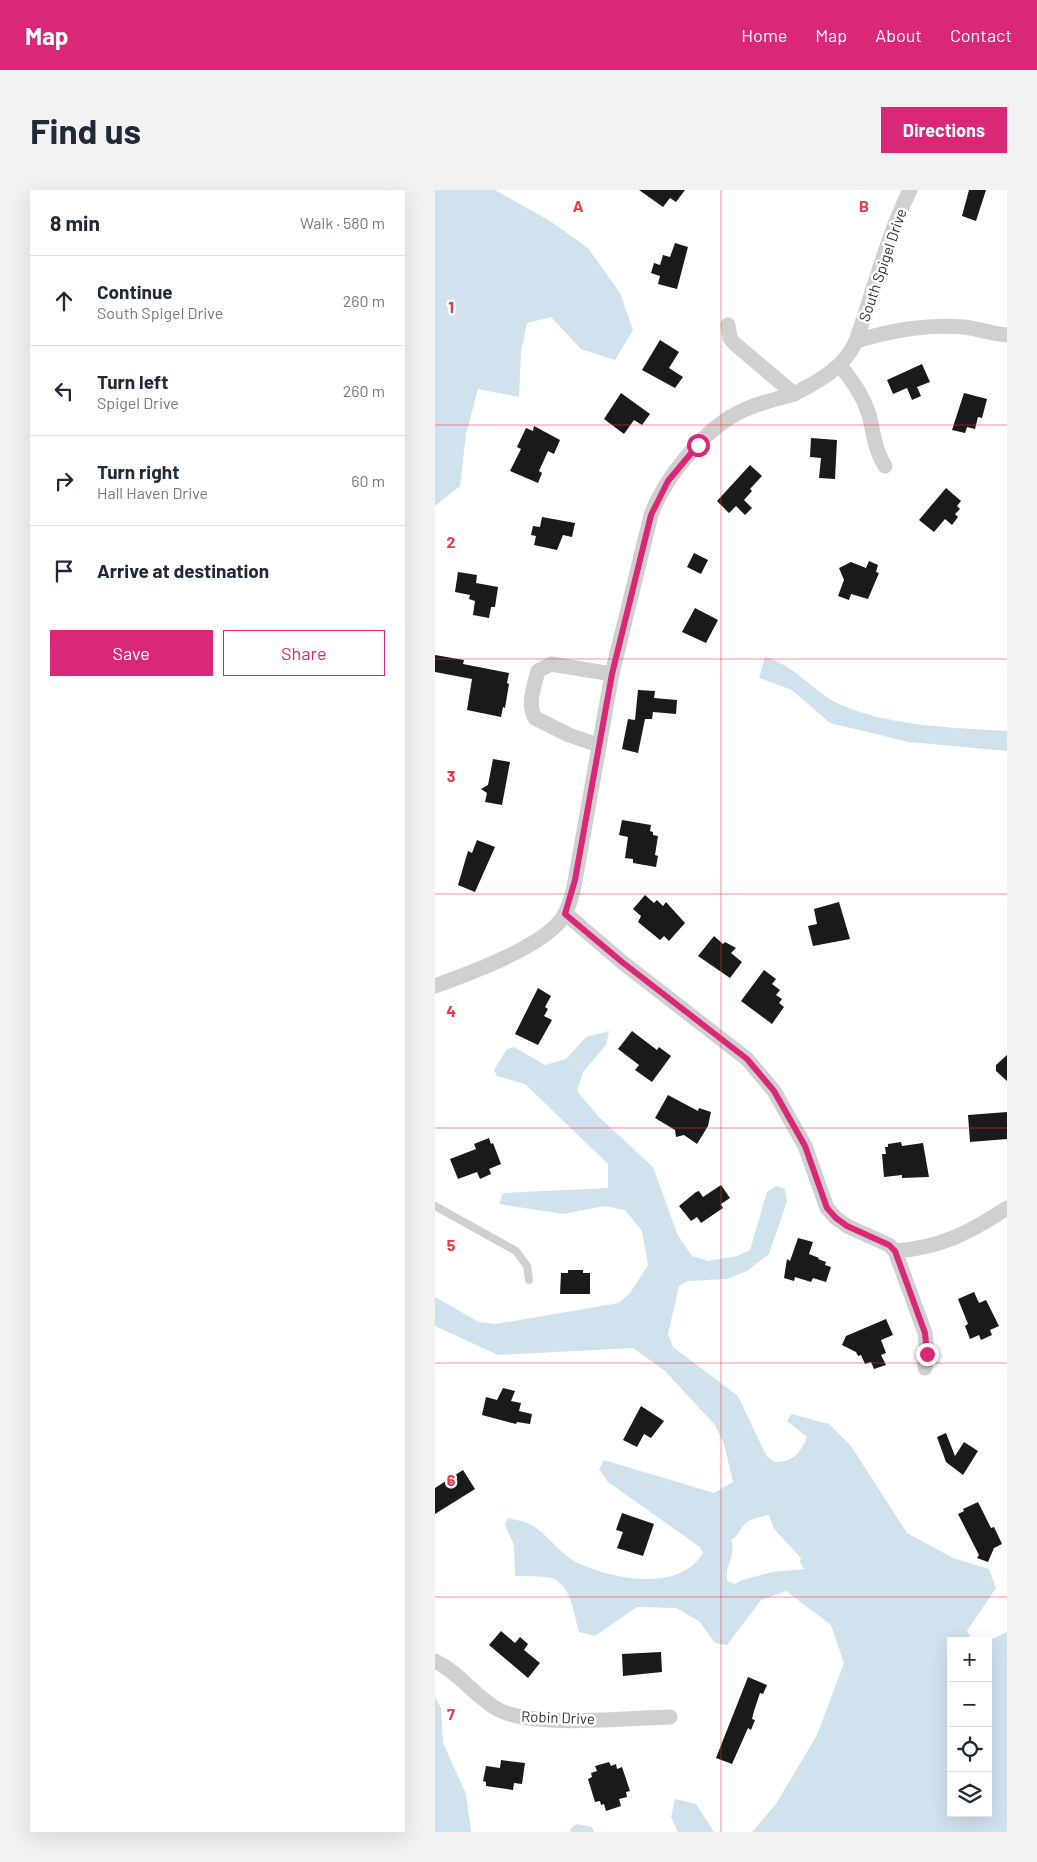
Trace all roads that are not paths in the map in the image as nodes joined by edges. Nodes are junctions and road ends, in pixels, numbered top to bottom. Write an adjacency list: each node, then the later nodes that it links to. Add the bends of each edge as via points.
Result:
1 (910, 190): 4 (street, South Spigel Drive, via 875,277)
2 (728, 325): 6 (street, via 734,343)
3 (1007, 335): 4 (street, South Spigel Drive, via 964,327 929,326 894,330)
4 (856, 341): 5 (street, South Spigel Drive)
5 (840, 364): 6 (street, South Spigel Drive); 7 (street, via 862,396 874,444)
6 (794, 394): 8 (street, South Spigel Drive, via 751,407 718,425 668,481 651,515)
7 (885, 466)
8 (612, 674): 9 (street, South Spigel Drive); 9 (street, via 551,664 538,672 534,686 531,705 535,718)
9 (598, 745): 10 (street, South Spigel Drive, via 575,880)
10 (565, 914): 11 (street, South Spigel Drive, via 541,938 490,964); 14 (street, via 747,1059 774,1091 805,1146 827,1208 847,1226 889,1245)
11 (435, 986)
12 (435, 1206): 15 (lane, via 516,1251 527,1266)
13 (1007, 1208): 14 (street, via 957,1238 937,1246)
14 (895, 1251): 16 (street, via 925,1333)
15 (529, 1280)
16 (925, 1368)
17 (435, 1662): 18 (street, Robin Drive, via 455,1672 487,1703 515,1717 531,1720)
18 (670, 1717)

